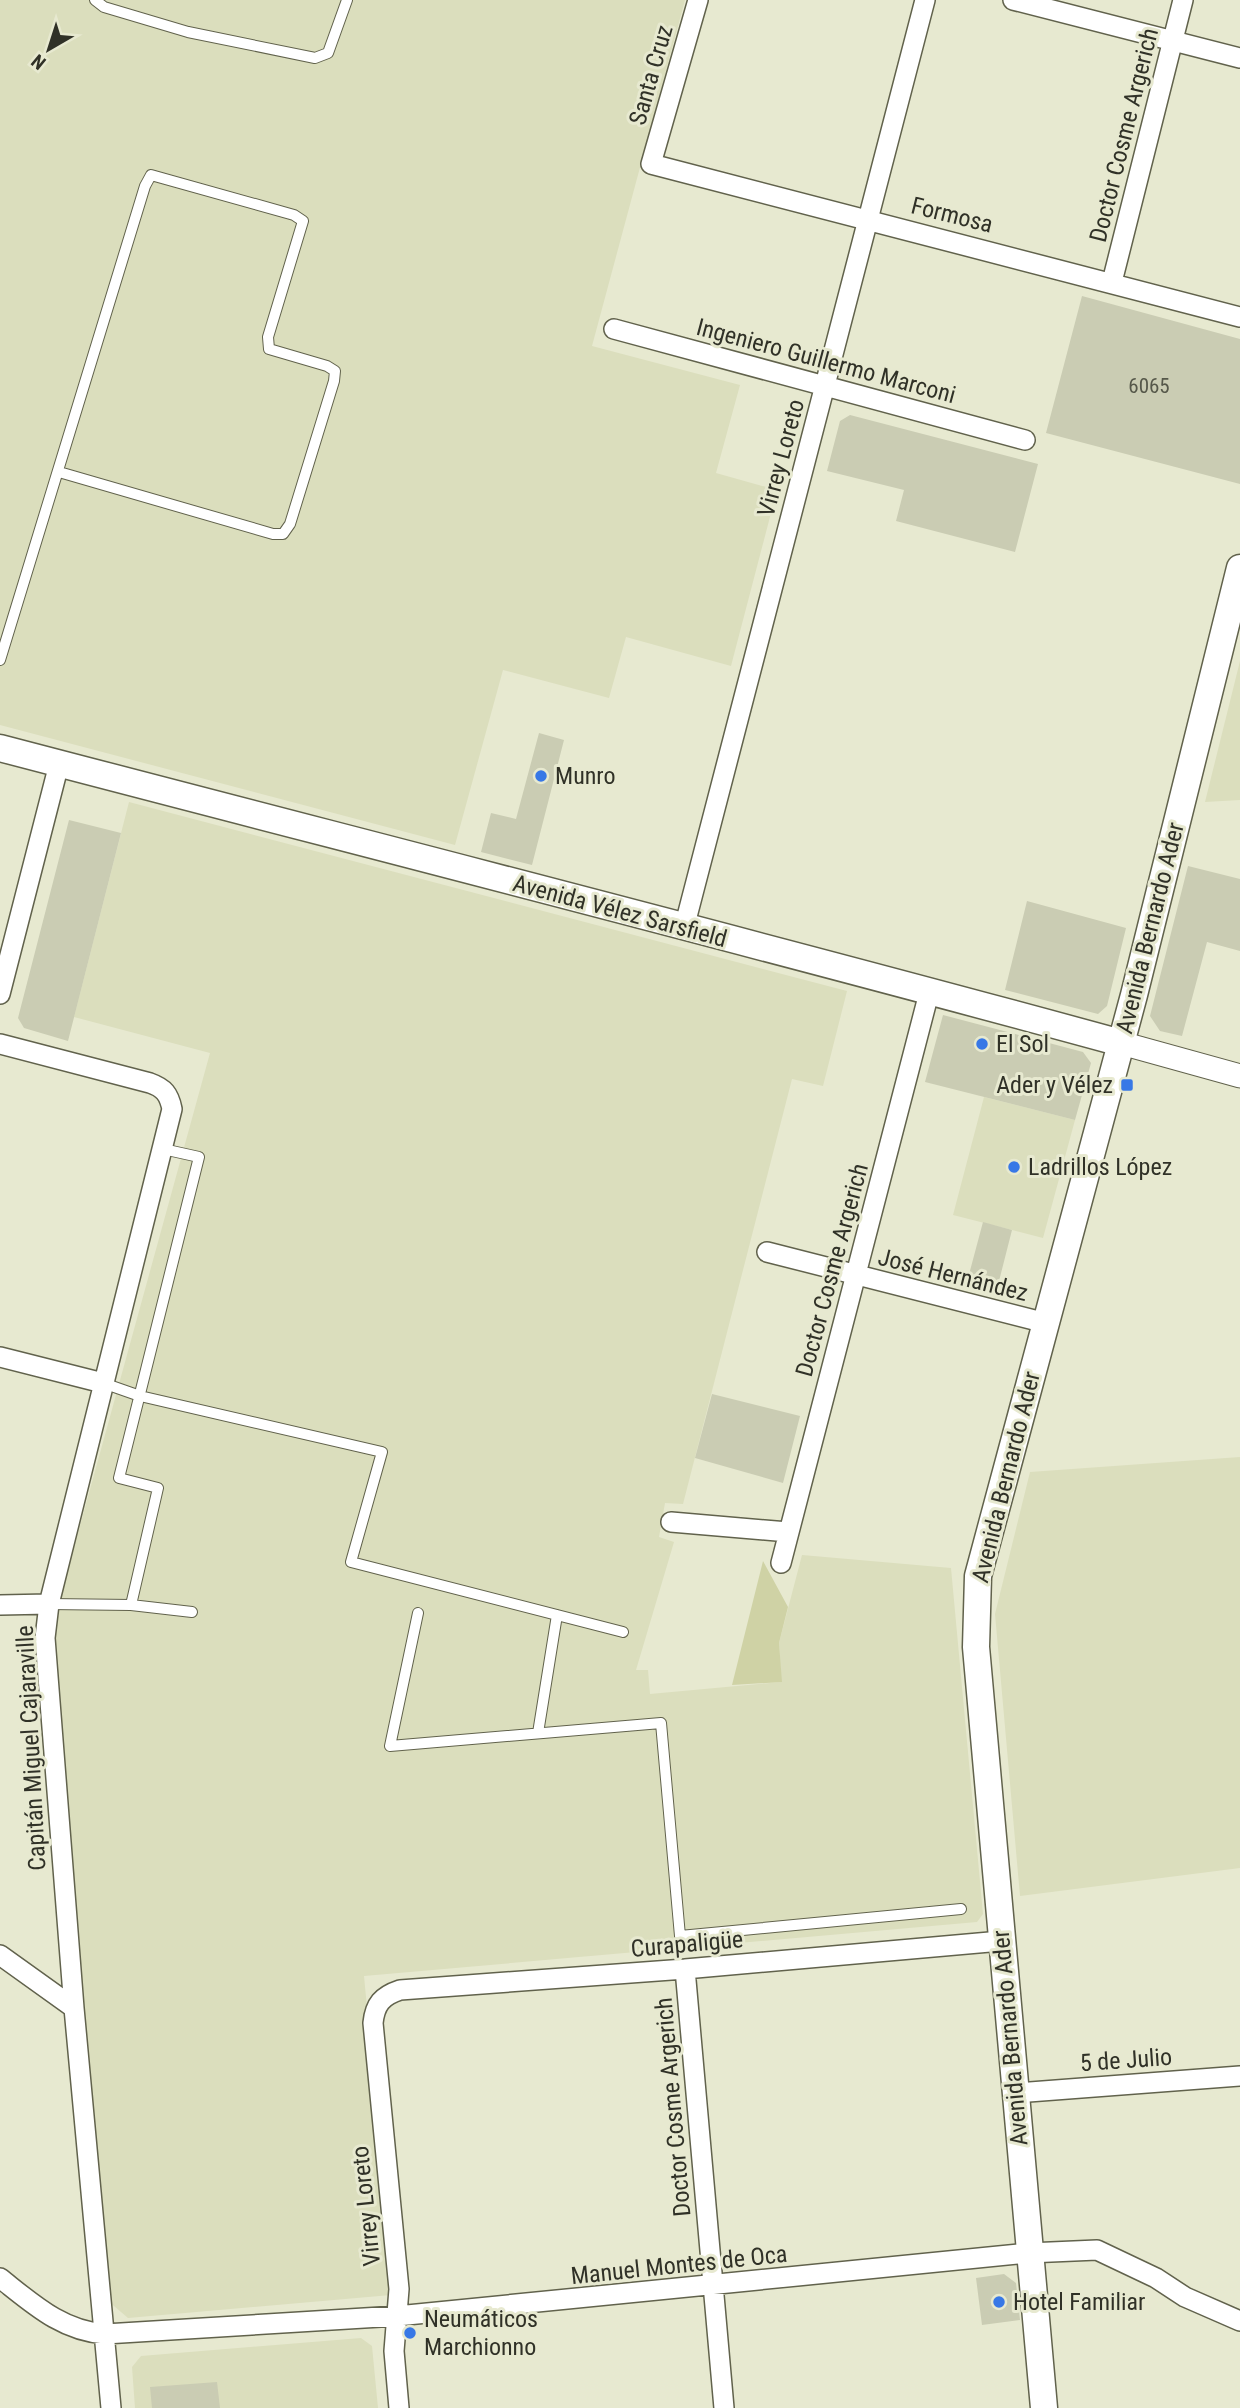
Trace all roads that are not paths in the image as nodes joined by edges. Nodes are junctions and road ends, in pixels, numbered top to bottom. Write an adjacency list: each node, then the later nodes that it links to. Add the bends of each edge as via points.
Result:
1 (95, 0): 2 (lane, via 104,7 188,32 315,58 328,53)
2 (347, 0)
3 (698, 0): 9 (street, Santa Cruz)
4 (925, 0): 10 (street, Virrey Loreto)
5 (1013, 0): 7 (street)
6 (1183, 0): 7 (street, Doctor Cosme Argerich)
7 (1173, 41): 8 (street); 11 (street, Doctor Cosme Argerich)
8 (1240, 58)
9 (651, 164): 10 (street, Formosa)
10 (869, 219): 11 (street, Formosa); 14 (street, Virrey Loreto)
11 (1112, 282): 12 (street, Formosa)
12 (1240, 317)
13 (614, 329): 14 (street, Ingeniero Guillermo Marconi)
14 (825, 386): 15 (street, Ingeniero Guillermo Marconi); 21 (street, Virrey Loreto)
15 (1025, 440)
16 (59, 472): 16 (lane, via 283,534 290,524 335,372 269,349 268,337 303,221 151,175); 18 (lane)
17 (1240, 568): 24 (main road, Avenida Bernardo Ader)
18 (0, 660)
19 (0, 748): 20 (main road, Avenida Vélez Sarsfield)
20 (59, 764): 21 (main road, Avenida Vélez Sarsfield); 23 (street)
21 (684, 928): 22 (main road, Avenida Vélez Sarsfield)
22 (930, 989): 24 (main road, Avenida Vélez Sarsfield); 29 (street, Doctor Cosme Argerich)
23 (0, 994)
24 (1121, 1043): 26 (street, Avenida Vélez Sarsfield); 30 (main road, Avenida Bernardo Ader)
25 (0, 1044): 27 (street, Capitán Miguel Cajaraville, via 162,1088 172,1109)
26 (1240, 1076)
27 (163, 1149): 32 (street, Capitán Miguel Cajaraville); 33 (lane, via 199,1157)
28 (767, 1252): 29 (street, José Hernández)
29 (857, 1277): 30 (street, José Hernández); 35 (street, Doctor Cosme Argerich)
30 (1046, 1323): 46 (main road, Avenida Bernardo Ader, via 978,1576 976,1647)
31 (0, 1357): 32 (street)
32 (103, 1383): 33 (lane); 37 (street, Capitán Miguel Cajaraville)
33 (140, 1396): 39 (lane, via 119,1478 158,1488); 42 (lane, via 382,1452 351,1562)
34 (671, 1522): 35 (street)
35 (788, 1532): 36 (street, Doctor Cosme Argerich)
36 (780, 1563)
37 (48, 1604): 38 (street); 39 (lane); 50 (street, Capitán Miguel Cajaraville, via 46,1638)
38 (0, 1605)
39 (131, 1605): 40 (lane)
40 (192, 1612)
41 (418, 1613): 44 (lane, via 390,1746)
42 (556, 1615): 43 (lane); 44 (lane)
43 (623, 1632)
44 (538, 1733): 45 (lane, via 661,1723 680,1936)
45 (961, 1909)
46 (1001, 1941): 48 (street, Curapaligüe); 52 (main road, Avenida Bernardo Ader)
47 (0, 1955): 50 (street)
48 (685, 1969): 49 (street, Curapaligüe, via 400,1990); 55 (street, Doctor Cosme Argerich)
49 (380, 2000): 56 (street, Virrey Loreto, via 373,2023 399,2289)
50 (74, 2008): 58 (street, Capitán Miguel Cajaraville)
51 (1240, 2076): 52 (street, 5 de Julio)
52 (1015, 2093): 53 (main road, Avenida Bernardo Ader)
53 (1028, 2253): 55 (street, Manuel Montes de Oca); 57 (street, Manuel Montes de Oca, via 1097,2250); 62 (main road, Avenida Bernardo Ader)
54 (0, 2278): 58 (street, Manuel Montes de Oca, via 54,2319 81,2332)
55 (715, 2287): 56 (street, Manuel Montes de Oca); 61 (street, Doctor Cosme Argerich)
56 (397, 2316): 58 (street, Manuel Montes de Oca); 60 (street, Virrey Loreto, via 394,2351)
57 (1240, 2321)
58 (105, 2334): 59 (street, Capitán Miguel Cajaraville)
59 (111, 2408)
60 (399, 2408)
61 (724, 2408)
62 (1044, 2408)

